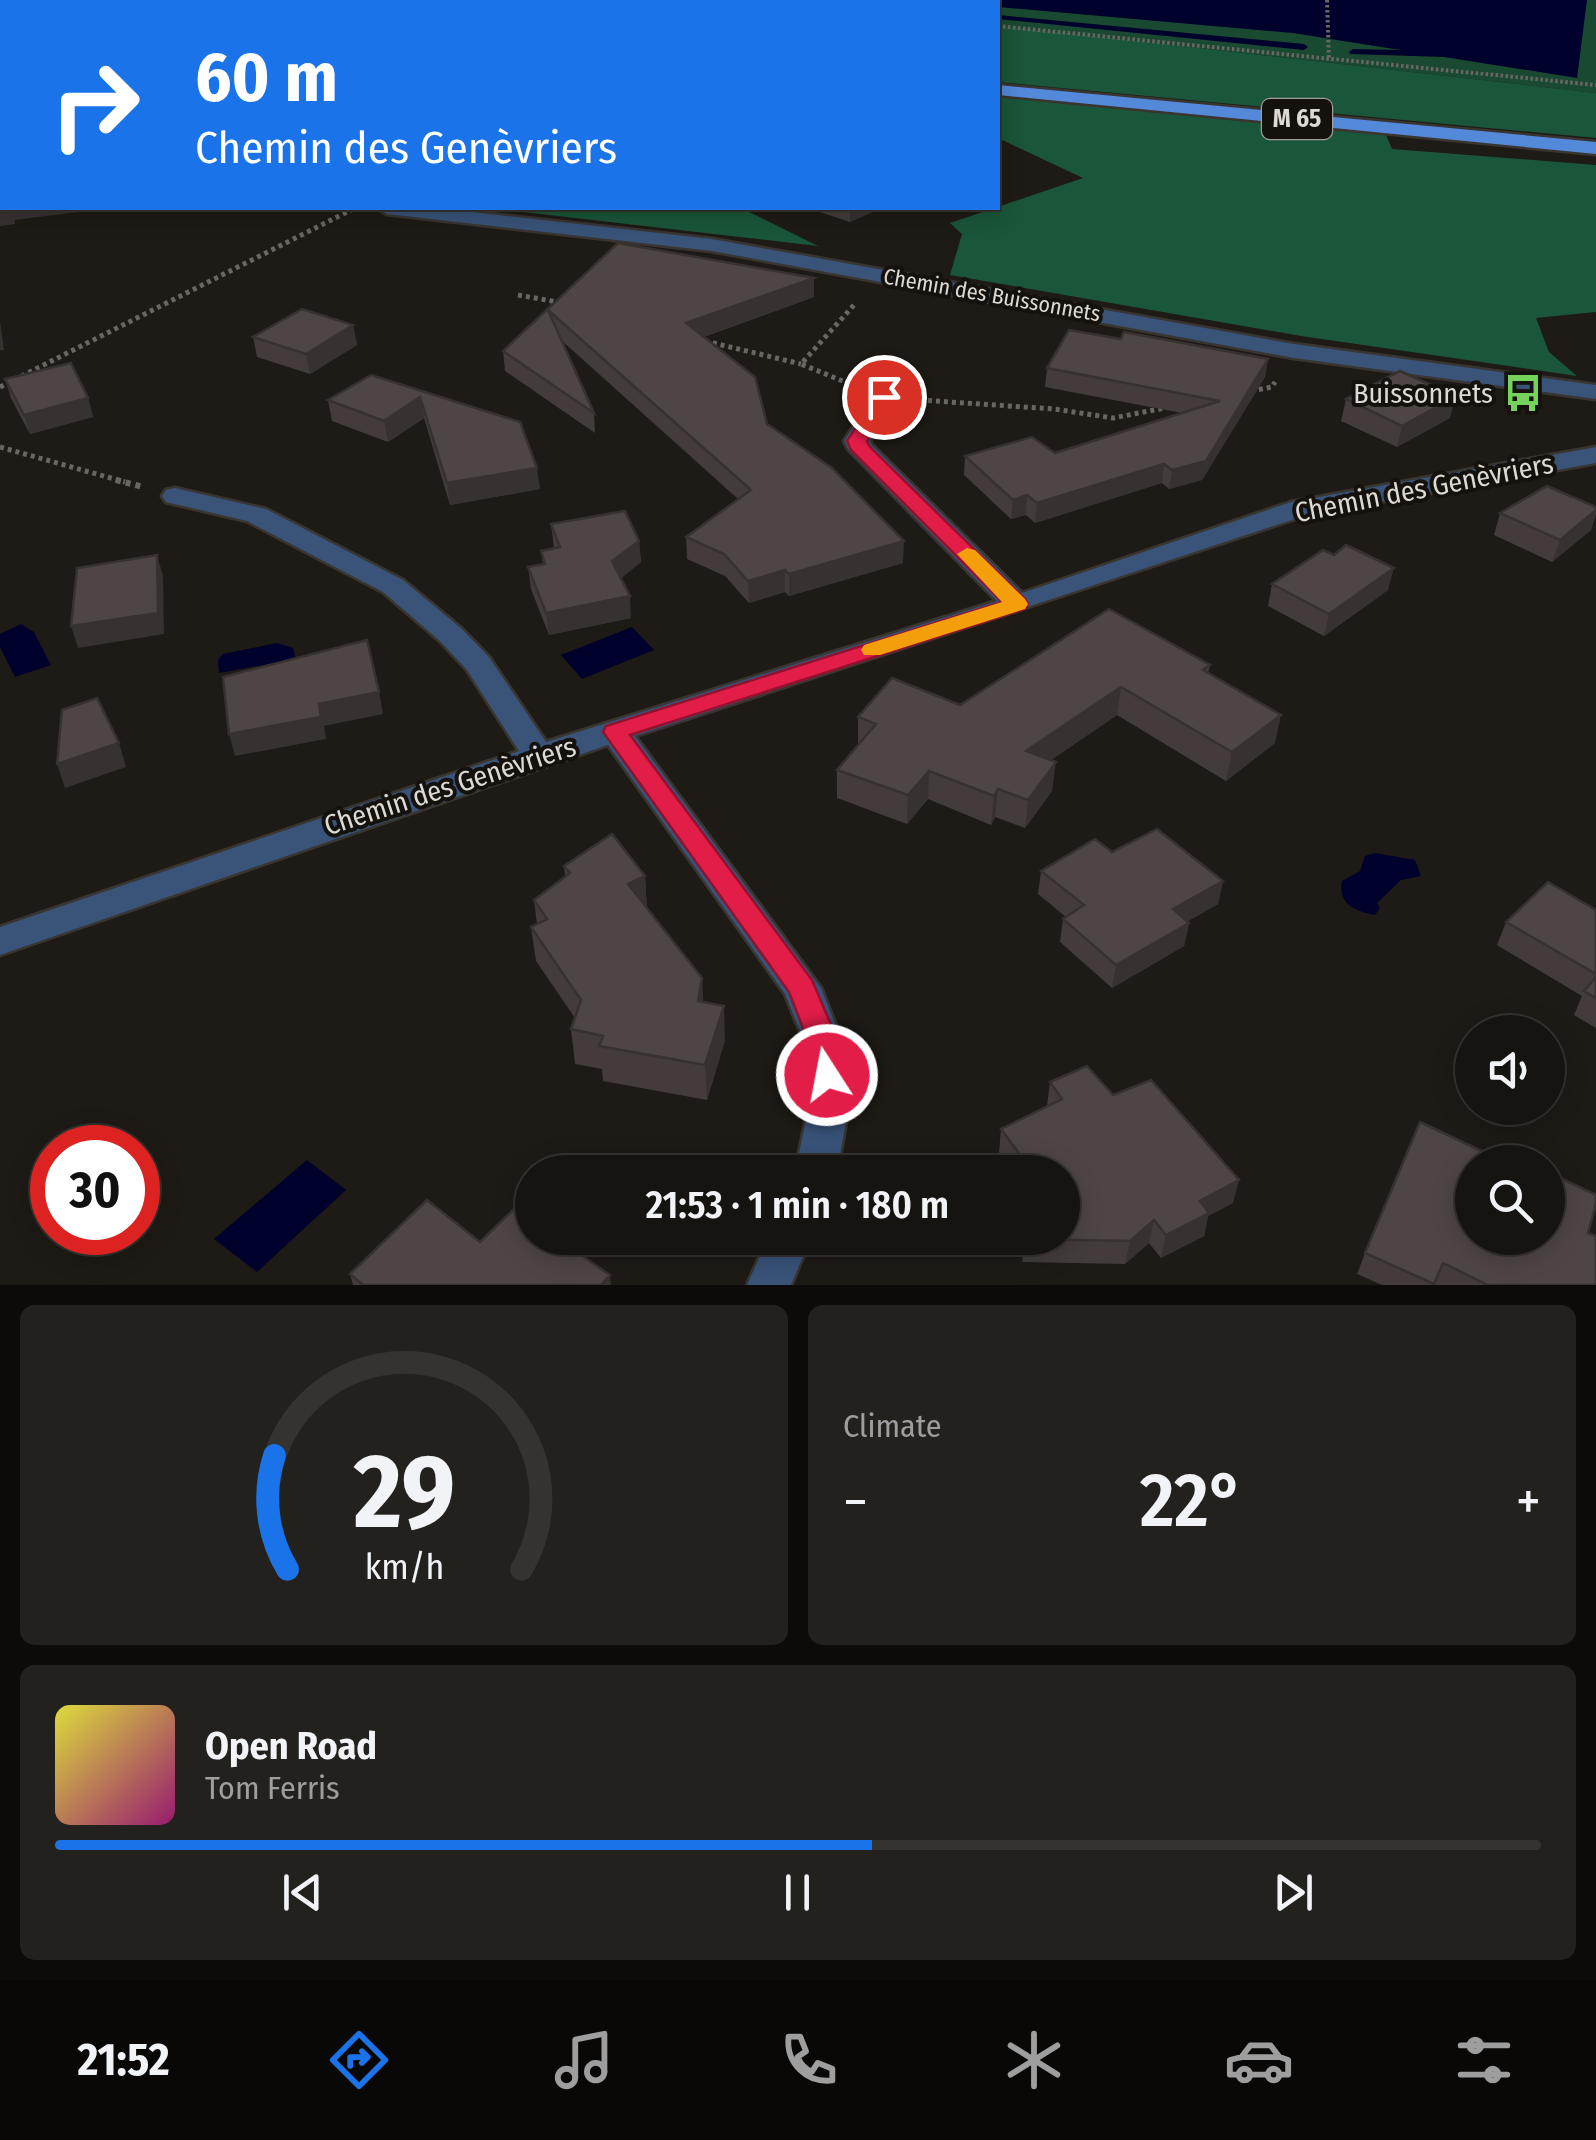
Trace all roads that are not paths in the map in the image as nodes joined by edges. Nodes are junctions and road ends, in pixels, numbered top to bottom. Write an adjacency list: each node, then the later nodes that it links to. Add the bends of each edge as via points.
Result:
1 (1000, 90): 2 (main road, M 65)
2 (1596, 148)
3 (405, 210): 4 (street, Chemin des Buissonnets, via 712,245 1294,351)
4 (1596, 392)
5 (884, 397): 8 (street, via 857,441 861,450)
6 (1596, 455): 8 (street, Chemin des Genèvriers, via 1301,508)
7 (175, 496): 10 (street, via 256,515 392,586 478,664)
8 (1017, 604): 9 (street, Chemin des Genèvriers)
9 (615, 732): 10 (street, Chemin des Genèvriers); 12 (street, via 802,988 825,1046 829,1104)
10 (539, 756): 11 (street, Chemin des Genèvriers)
11 (0, 940)
12 (819, 1155)
13 (782, 1255): 14 (street)
14 (769, 1285)

